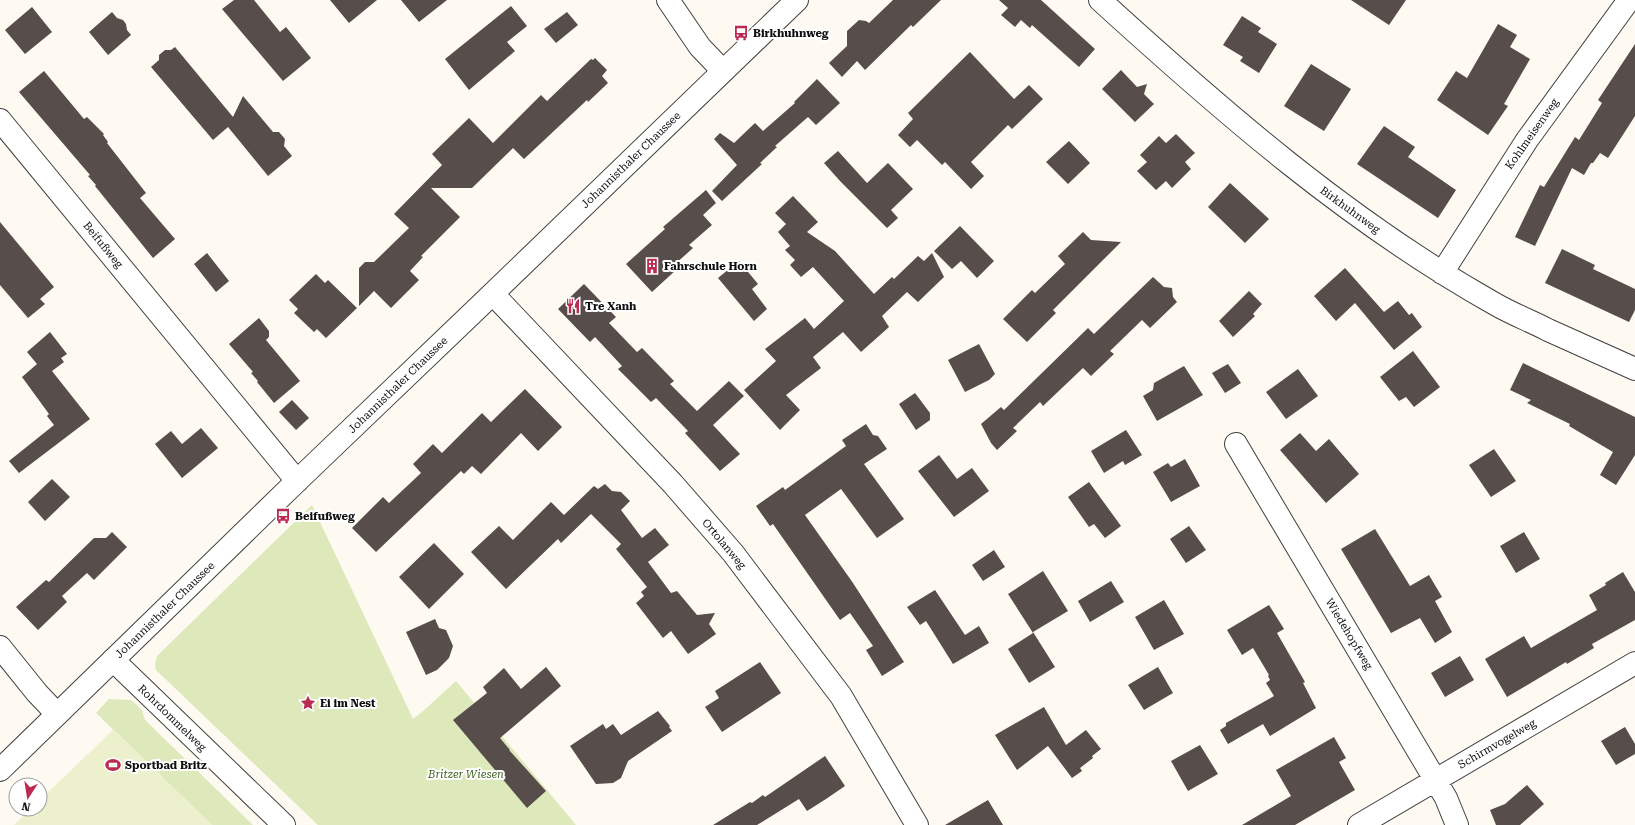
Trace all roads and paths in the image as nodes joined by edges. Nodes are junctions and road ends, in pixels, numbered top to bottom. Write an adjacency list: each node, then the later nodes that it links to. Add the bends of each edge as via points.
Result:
1 (668, 0): 5 (street, via 700,47)
2 (797, 0): 5 (street, Johannisthaler Chaussee)
3 (1100, 0): 7 (street, Birkhuhnweg, via 1303,176 1374,228)
4 (1627, 0): 7 (street, Kohlmeisenweg, via 1527,140)
5 (723, 71): 8 (street, Johannisthaler Chaussee)
6 (0, 120): 11 (street, Beifußweg)
7 (1442, 273): 9 (street, Birkhuhnweg, via 1496,305)
8 (493, 294): 11 (street, Johannisthaler Chaussee); 19 (street, Ortolanweg, via 673,484 733,553 841,696)
9 (1635, 369)
10 (1236, 444): 17 (street, Wiedehopfweg)
11 (297, 481): 13 (street, Johannisthaler Chaussee)
12 (0, 647): 15 (street)
13 (113, 660): 15 (street, Johannisthaler Chaussee); 18 (street, Rohrdommelweg)
14 (1635, 663): 17 (street, Schirmvogelweg)
15 (57, 714): 16 (street, Johannisthaler Chaussee)
16 (0, 770)
17 (1435, 780): 20 (street, Schirmvogelweg); 21 (street, Wiedehopfweg)
18 (284, 825)
19 (917, 825)
20 (1359, 825)
21 (1458, 825)

